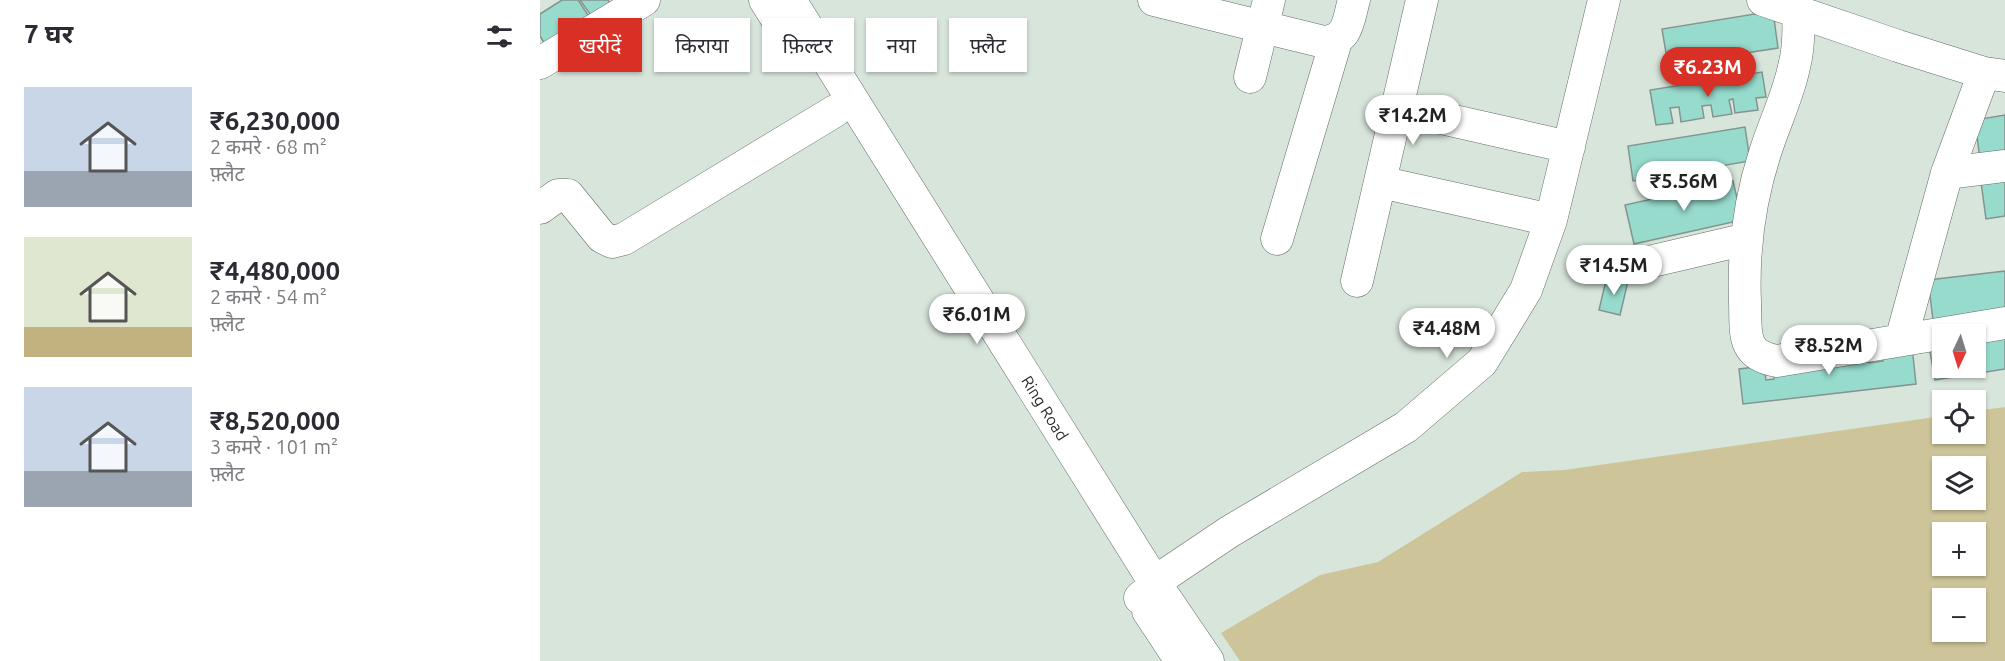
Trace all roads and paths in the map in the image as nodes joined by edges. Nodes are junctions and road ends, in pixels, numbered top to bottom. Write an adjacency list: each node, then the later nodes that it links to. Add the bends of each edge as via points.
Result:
1 (644, 0): 12 (street)
2 (765, 0): 16 (street, Ring Road)
3 (790, 0): 29 (street, Ring Road)
4 (1154, 0): 10 (street)
5 (1354, 0): 11 (street, via 1342,35)
6 (1422, 0): 15 (street)
7 (1604, 0): 17 (street)
8 (1763, 0): 9 (street)
9 (1798, 12): 13 (street); 24 (street, via 1794,67 1764,154)
10 (1266, 13): 11 (street, via 1324,42); 14 (street)
11 (1335, 41): 23 (street)
12 (540, 63)
13 (1994, 74): 19 (street)
14 (1250, 77)
15 (1397, 108): 17 (street); 20 (street)
16 (835, 111): 21 (street, via 624,239 612,242 602,237 568,195 558,195); 29 (street, Ring Road)
17 (1569, 147): 22 (street)
18 (2005, 166): 19 (street)
19 (1947, 174): 28 (street)
20 (1380, 182): 22 (street); 26 (street)
21 (540, 208)
22 (1551, 220): 29 (street, via 1526,290 1482,362 1406,428 1229,532)
23 (1277, 239)
24 (1747, 239): 25 (street); 28 (street, via 1744,275 1750,350 1778,361)
25 (1627, 267)
26 (1357, 281)
27 (2005, 323): 28 (street)
28 (1901, 340)
29 (1148, 591): 30 (street, Ring Road); 31 (street, Ring Road)
30 (1181, 661)
31 (1208, 661)

